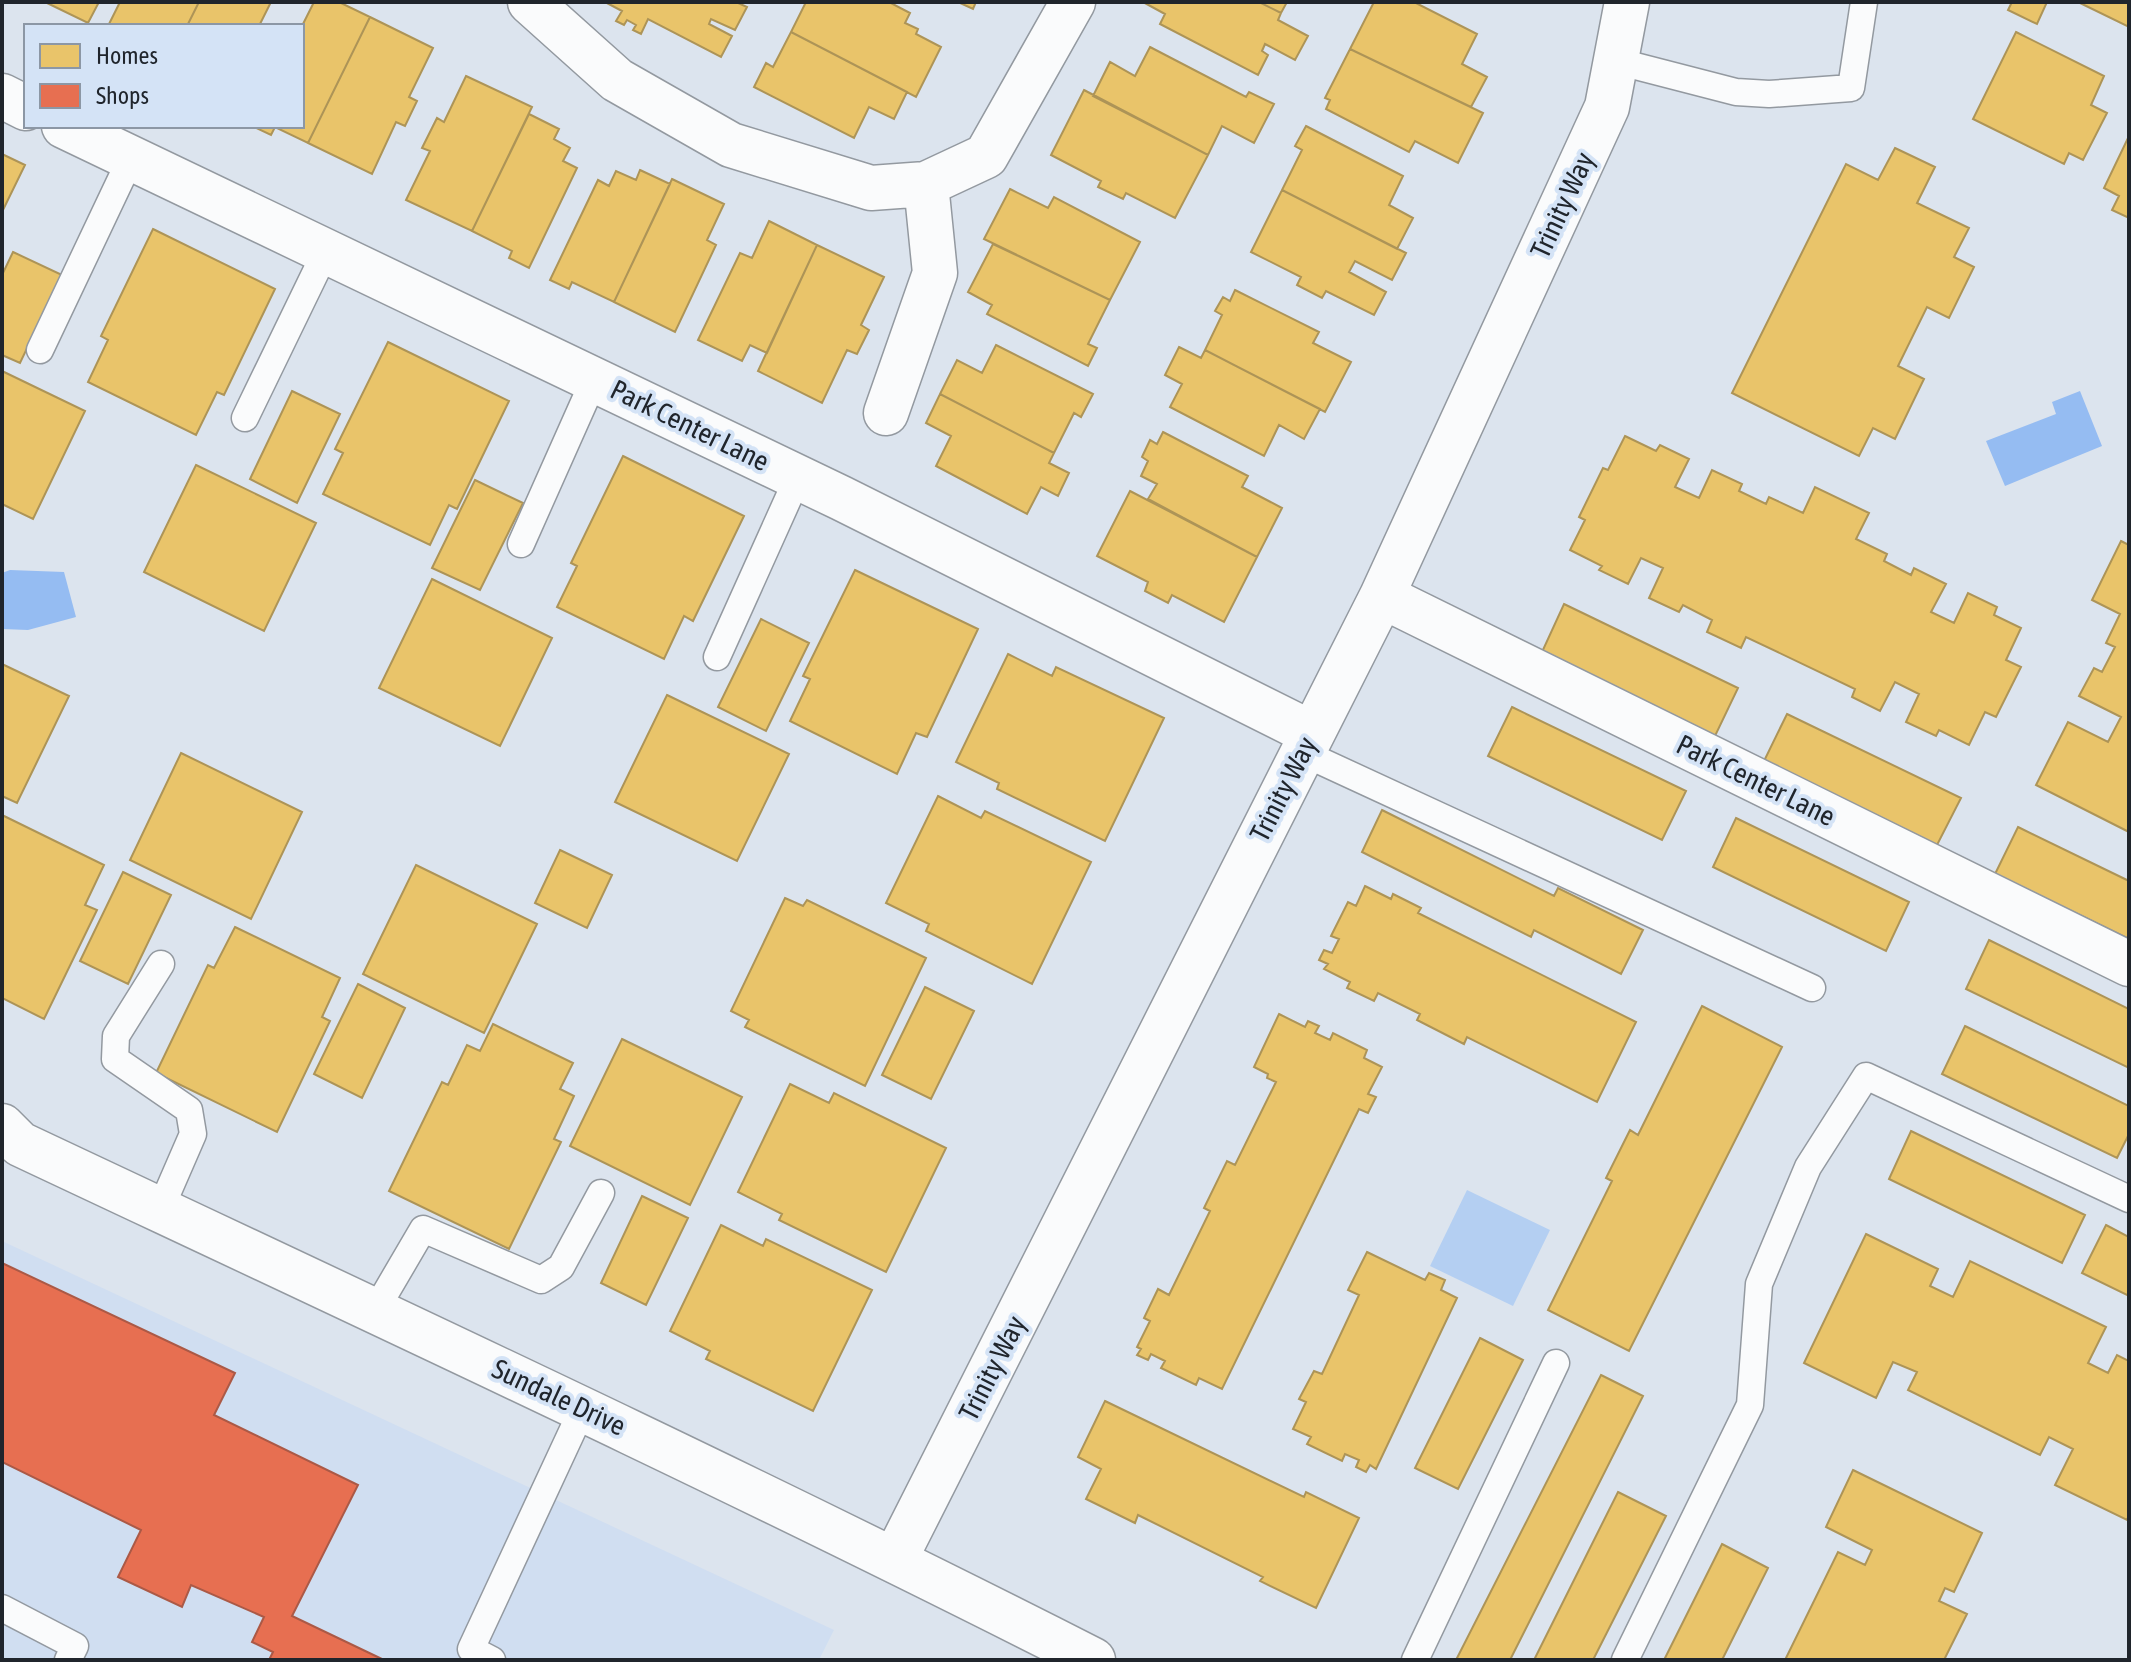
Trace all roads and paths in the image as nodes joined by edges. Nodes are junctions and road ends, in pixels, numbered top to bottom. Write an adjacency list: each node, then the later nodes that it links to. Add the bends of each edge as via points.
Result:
1 (530, 2): 10 (street, via 617,80 731,145 871,188)
2 (1073, 2): 10 (street, via 986,156)
3 (1627, 2): 5 (street, Trinity Way)
4 (1864, 2): 5 (lane, via 1851,88 1736,92)
5 (1616, 61): 18 (street, Trinity Way, via 1607,107)
6 (2, 96): 7 (street)
7 (24, 107)
8 (68, 128): 9 (street, Park Center Lane)
9 (131, 158): 11 (street, Park Center Lane); 12 (lane)
10 (926, 184): 14 (street, via 935,273)
11 (326, 251): 13 (street, Park Center Lane); 15 (lane)
12 (40, 350)
13 (594, 380): 16 (street, Park Center Lane); 17 (lane)
14 (886, 413)
15 (245, 418)
16 (798, 477): 19 (lane); 20 (street, Park Center Lane)
17 (521, 544)
18 (1382, 596): 20 (street, Trinity Way); 22 (street, Park Center Lane)
19 (717, 657)
20 (1306, 742): 23 (lane); 31 (street, Trinity Way)
21 (161, 964): 27 (lane, via 116,1036 115,1059 189,1110 193,1134)
22 (2129, 964)
23 (1812, 988)
24 (8, 1140): 27 (street, Sundale Drive)
25 (601, 1193): 28 (lane, via 561,1267 541,1280 423,1229)
26 (2129, 1199): 37 (lane, via 1866,1076 1808,1167 1759,1284 1750,1405)
27 (160, 1210): 28 (street, Sundale Drive)
28 (375, 1311): 30 (street, Sundale Drive)
29 (1556, 1363): 36 (lane)
30 (583, 1408): 31 (street, Sundale Drive); 34 (lane, via 471,1649)
31 (895, 1559): 35 (street, Sundale Drive)
32 (2, 1608): 33 (lane, via 75,1646)
33 (68, 1660)
34 (492, 1660)
35 (1093, 1660)
36 (1415, 1660)
37 (1625, 1660)

